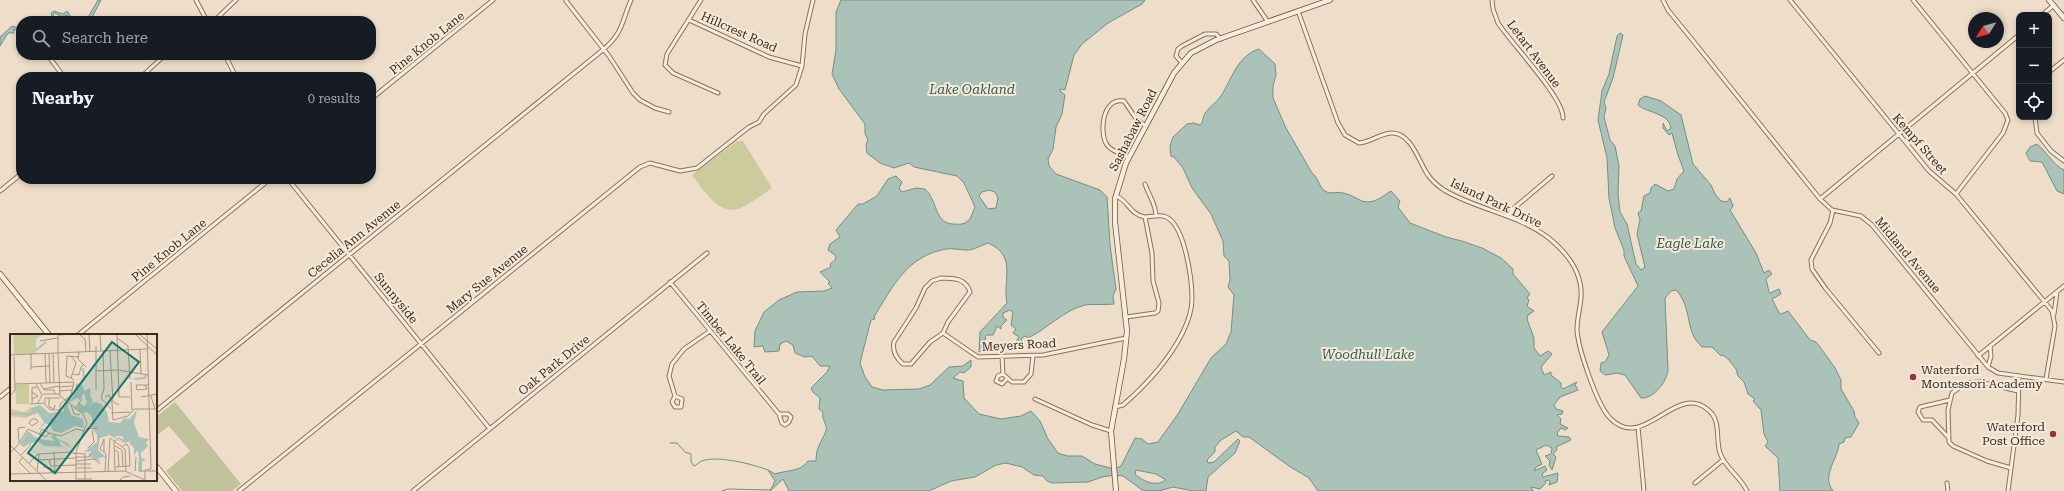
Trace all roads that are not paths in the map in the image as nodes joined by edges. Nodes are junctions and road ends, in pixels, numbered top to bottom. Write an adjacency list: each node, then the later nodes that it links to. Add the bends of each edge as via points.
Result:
1 (196, 0): 17 (street)
2 (236, 0): 18 (street)
3 (493, 0): 37 (street, Pine Knob Lane)
4 (631, 0): 24 (street, Cecelia Ann Avenue, via 622,28)
5 (701, 0): 20 (street)
6 (813, 0): 30 (street, Mary Sue Avenue, via 805,34)
7 (1252, 0): 21 (street)
8 (1330, 0): 15 (street, Sashabaw Road)
9 (1492, 0): 39 (street, Letart Avenue, via 1498,23 1554,95)
10 (1663, 0): 53 (street, Midland Avenue, via 1668,10)
11 (1790, 0): 42 (street, Kempf Street)
12 (1913, 0): 35 (street)
13 (566, 1): 24 (street)
14 (2053, 2): 16 (street); 19 (street)
15 (1298, 11): 21 (street, Sashabaw Road); 56 (street, Island Park Drive, via 1332,107 1345,135 1359,143 1390,133 1401,135 1414,150 1428,175 1443,189)
16 (2045, 12)
17 (204, 16)
18 (219, 16)
19 (2064, 18)
20 (689, 20): 30 (street, Hillcrest Road, via 769,57); 36 (street, via 667,54 665,65 673,73)
21 (1268, 22): 23 (street, Sashabaw Road)
22 (2016, 37): 35 (street)
23 (1221, 39): 29 (street, Sashabaw Road, via 1196,50); 29 (street, via 1216,34 1205,34 1182,46 1176,56)
24 (604, 49): 38 (street, via 628,87 640,100); 59 (street, Cecelia Ann Avenue)
25 (51, 60): 32 (street)
26 (160, 60): 33 (street)
27 (227, 60): 34 (street)
28 (2064, 60): 31 (street)
29 (1182, 63): 41 (street, Sashabaw Road)
30 (802, 66): 72 (street, Mary Sue Avenue, via 796,85 764,114 759,122 748,127 697,168 680,171 650,163 640,167)
31 (2052, 70)
32 (60, 72)
33 (146, 72)
34 (233, 72)
35 (1972, 74): 42 (street); 51 (street, via 2004,114 2008,123 2004,133)
36 (718, 93)
37 (376, 95)
38 (669, 112)
39 (1563, 118)
40 (2035, 120): 44 (street, via 2037,133 2051,151)
41 (1146, 126): 43 (street, Sashabaw Road); 43 (street, via 1137,120 1124,102 1112,104 1107,109 1103,125 1105,141 1111,149)
42 (1899, 134): 51 (street, Kempf Street, via 1934,176); 53 (street)
43 (1129, 157): 52 (street, Sashabaw Road)
44 (2063, 159)
45 (1552, 176): 56 (street, via 1513,208)
46 (16, 178): 50 (street)
47 (264, 184): 70 (street, Pine Knob Lane)
48 (292, 184): 59 (street, Sunnyside)
49 (1146, 184): 55 (street, via 1148,195 1156,208)
50 (0, 191)
51 (1956, 194): 64 (street, Kempf Street)
52 (1116, 196): 57 (street, via 1121,198 1133,213); 66 (street, Sashabaw Road, via 1115,222)
53 (1820, 199): 54 (street, Midland Avenue)
54 (1833, 210): 74 (street, via 1827,229 1811,260 1812,269); 77 (street, Midland Avenue, via 1860,216 1872,225)
55 (1156, 216): 57 (street); 90 (street, via 1169,218 1179,232 1189,270 1192,300 1190,311 1182,334 1160,366 1123,405)
56 (1508, 216): 93 (street, Island Park Drive, via 1534,228 1549,239 1575,267 1581,287 1577,324 1579,344 1596,393 1612,420 1625,427)
57 (1145, 217): 66 (street, via 1159,307 1155,313)
58 (707, 252): 61 (street, Oak Park Drive)
59 (349, 255): 72 (street, Sunnyside); 91 (street, Cecelia Ann Avenue)
60 (0, 274): 69 (street)
61 (670, 282): 67 (street, Timber Lake Trail); 94 (street, Oak Park Drive)
62 (2064, 286): 63 (street)
63 (2057, 292): 64 (street); 65 (street)
64 (2045, 302): 65 (street, Kempf Street); 73 (street)
65 (2054, 315): 82 (street, via 2055,326)
66 (1126, 317): 71 (street, Sashabaw Road)
67 (710, 331): 86 (street, via 684,349 672,364 669,376); 92 (street, Timber Lake Trail)
68 (943, 333): 68 (street, via 970,292 968,285 956,279 941,278 932,281 925,288 916,308 894,342 895,356 903,364 911,364 930,342); 75 (street, Meyers Road, via 978,357)
69 (48, 334)
70 (79, 334)
71 (1126, 338): 76 (street, Meyers Road); 90 (street, Sashabaw Road)
72 (422, 344): 94 (street, Sunnyside); 103 (street, Mary Sue Avenue)
73 (1990, 346): 77 (street); 78 (street)
74 (1879, 353)
75 (1002, 356): 76 (street, Meyers Road); 79 (street)
76 (1033, 356): 81 (street, via 1031,374 1024,382)
77 (1978, 356): 78 (street, Midland Avenue)
78 (1988, 367): 80 (street, Midland Avenue, via 1998,373)
79 (1003, 374): 81 (street); 81 (street, via 998,376 996,381 1002,384)
80 (2019, 376): 82 (street, Midland Avenue); 85 (street)
81 (1007, 380)
82 (2046, 380): 83 (street, Midland Avenue)
83 (2064, 382)
84 (10, 389): 87 (street)
85 (2018, 391): 89 (street, via 1980,382 1966,383 1952,393); 99 (street, via 2018,415)
86 (675, 396)
87 (0, 397)
88 (1035, 399): 95 (street)
89 (1950, 400): 96 (street); 96 (street, via 1920,407 1918,412 1923,420 1932,420)
90 (1114, 407): 95 (street, Sashabaw Road)
91 (157, 410)
92 (779, 414)
93 (1638, 427): 97 (street, via 1650,423 1678,406 1688,403 1701,405 1716,420 1718,447); 106 (street)
94 (490, 429): 104 (street, Oak Park Drive)
95 (1111, 431): 105 (street, Sashabaw Road)
96 (1949, 438): 99 (street, via 1953,446 1965,452)
97 (1723, 460): 100 (street); 107 (street, via 1740,478)
98 (157, 467): 102 (street)
99 (2011, 468): 109 (street)
100 (1695, 483)
101 (1947, 483): 108 (street)
102 (176, 491)
103 (239, 491)
104 (413, 491)
105 (1116, 491)
106 (1644, 491)
107 (1747, 491)
108 (1948, 491)
109 (2008, 491)

